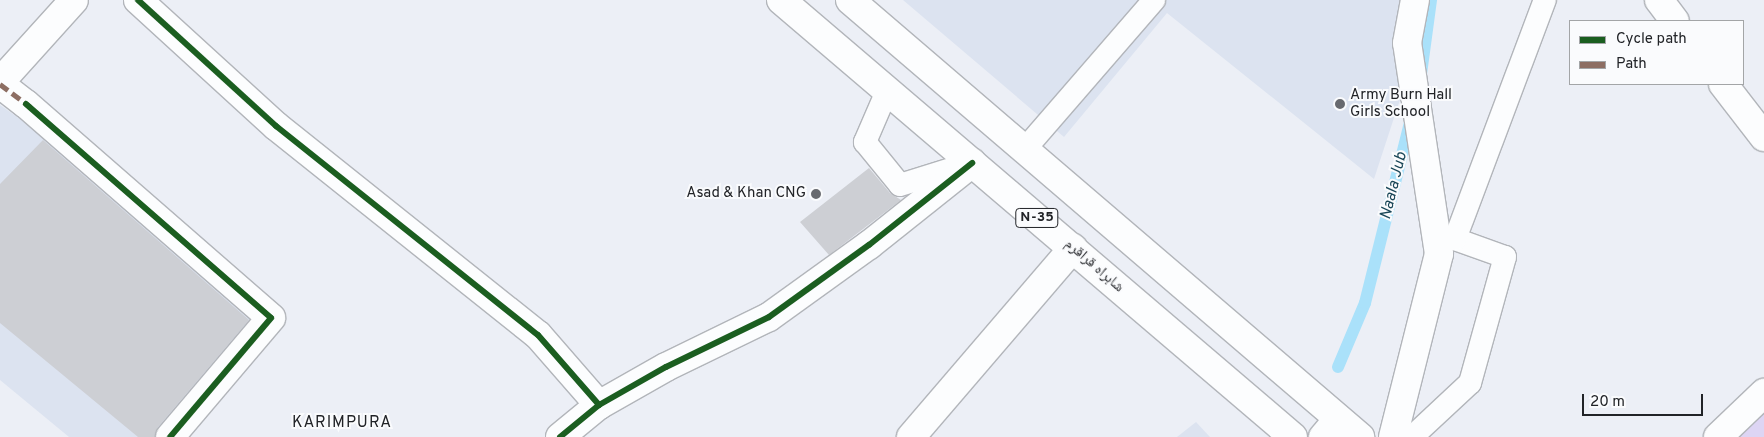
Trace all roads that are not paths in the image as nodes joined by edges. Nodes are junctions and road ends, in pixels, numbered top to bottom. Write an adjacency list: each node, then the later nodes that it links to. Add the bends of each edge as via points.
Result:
1 (74, 0): 10 (main road)
2 (138, 0): 18 (main road, via 276,126 538,335)
3 (781, 0): 12 (main road, شاہراہ قراقرم / N-35)
4 (850, 0): 14 (main road, N-35)
5 (1154, 0): 14 (lane)
6 (1415, 0): 25 (main road, via 1407,43 1439,254)
7 (1545, 0): 26 (lane, via 1455,239 1504,257 1470,383)
8 (1659, 0): 9 (main road)
9 (1674, 20)
10 (0, 83): 20 (main road, via 271,318)
11 (1724, 85): 13 (main road)
12 (887, 91): 15 (main road, شاہراہ قراقرم / N-35); 15 (lane, via 865,142 900,185)
13 (1764, 137)
14 (1025, 149): 19 (main road, N-35)
15 (972, 163): 16 (main road, شاہراہ قراقرم / N-35); 18 (main road, via 769,317 666,367)
16 (1073, 248): 22 (main road); 23 (main road, شاہراہ قراقرم / N-35)
17 (1764, 393): 27 (main road)
18 (599, 405): 21 (main road)
19 (1331, 428): 24 (main road, N-35)
20 (170, 437)
21 (560, 437)
22 (911, 437)
23 (1292, 437)
24 (1360, 437)
25 (1393, 437)
26 (1412, 437)
27 (1718, 437)

